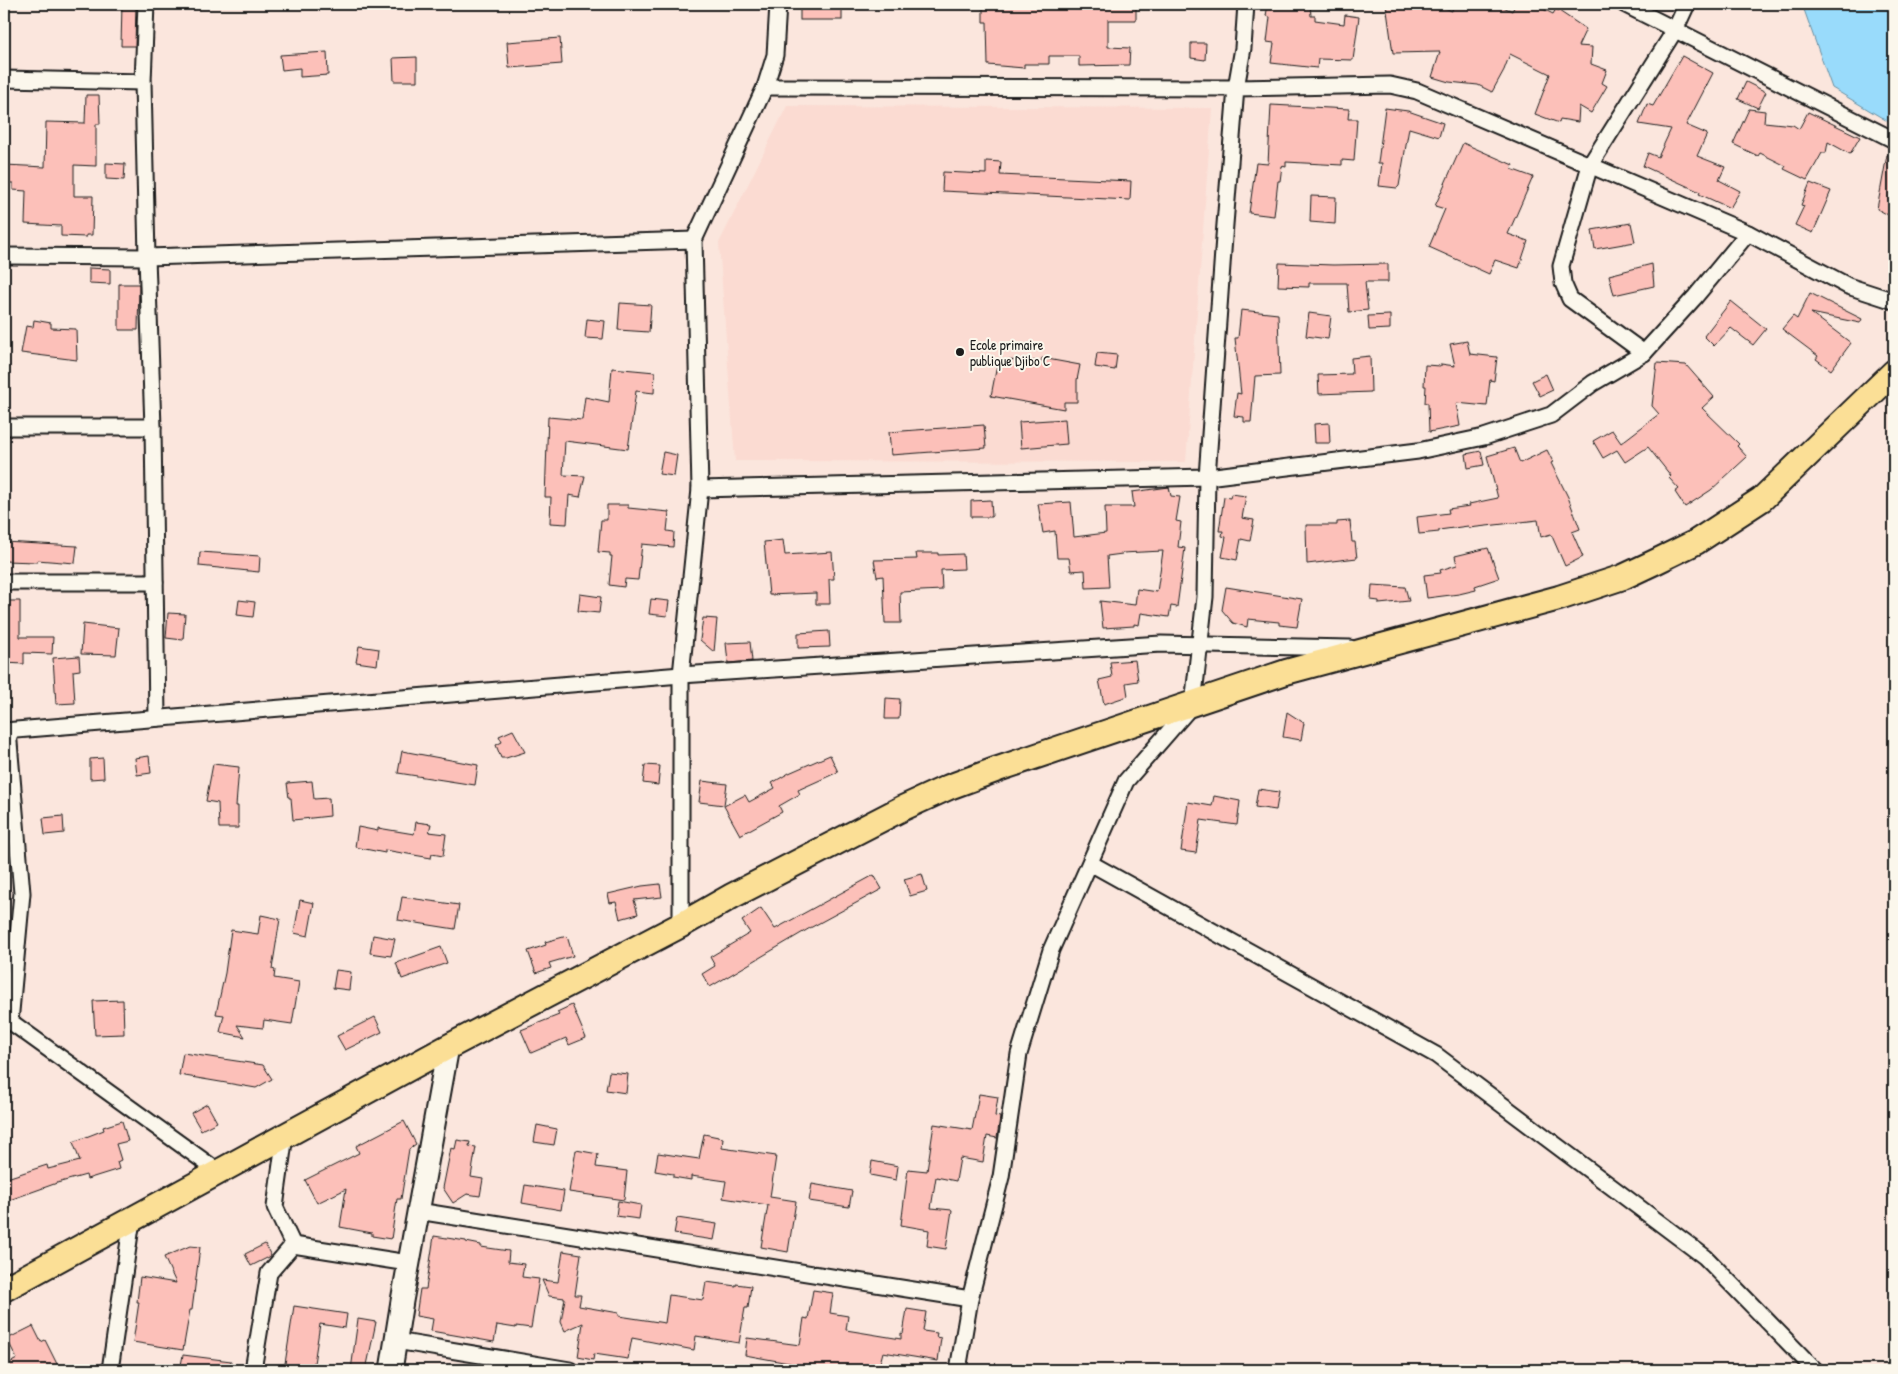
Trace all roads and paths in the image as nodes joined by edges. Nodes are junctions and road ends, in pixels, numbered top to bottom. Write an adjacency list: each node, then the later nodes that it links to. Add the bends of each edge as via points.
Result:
1 (146, 4): 8 (street)
2 (778, 4): 9 (street, via 775,55)
3 (1246, 4): 10 (street)
4 (1624, 4): 6 (street)
5 (1687, 4): 6 (street)
6 (1675, 30): 11 (street); 12 (street)
7 (4, 79): 8 (street)
8 (143, 82): 16 (street)
9 (765, 87): 10 (street); 14 (street)
10 (1236, 88): 12 (street, via 1390,85 1417,91); 22 (street)
11 (1894, 140)
12 (1590, 165): 13 (street); 18 (street, via 1561,266 1563,284 1570,299)
13 (1748, 233): 17 (street, via 1848,286); 18 (street)
14 (694, 240): 16 (street); 23 (street)
15 (4, 256): 16 (street)
16 (147, 257): 21 (street)
17 (1894, 301)
18 (1644, 353): 22 (street, via 1593,383 1551,415 1484,437 1418,451)
19 (1894, 372): 27 (main road, via 1762,499 1696,542 1623,577 1568,595)
20 (4, 427): 21 (street)
21 (154, 427): 25 (street)
22 (1207, 477): 23 (street); 26 (street, via 1206,597)
23 (700, 490): 28 (street)
24 (4, 582): 25 (street)
25 (155, 582): 30 (street)
26 (1201, 645): 27 (street); 28 (street, via 1161,644); 29 (street)
27 (1369, 648): 29 (main road)
28 (681, 675): 30 (street); 33 (street)
29 (1193, 704): 32 (street, via 1126,781); 33 (main road, via 942,791 732,896)
30 (157, 718): 31 (street)
31 (6, 731): 34 (street, via 22,893)
32 (1090, 863): 43 (street, via 1051,950 1019,1054 1001,1177); 50 (street, via 1436,1055 1705,1257)
33 (681, 926): 35 (main road)
34 (7, 1019): 37 (street)
35 (448, 1047): 36 (main road); 38 (street)
36 (285, 1135): 37 (main road); 40 (street, via 275,1207)
37 (219, 1172): 39 (main road)
38 (418, 1211): 41 (street); 43 (street)
39 (132, 1220): 42 (main road); 45 (street)
40 (293, 1245): 41 (street); 46 (street, via 269,1274)
41 (408, 1263): 44 (street)
42 (4, 1289)
43 (970, 1299): 49 (street)
44 (396, 1341): 47 (street); 48 (street)
45 (110, 1370)
46 (253, 1370)
47 (391, 1370)
48 (570, 1370)
49 (958, 1370)
50 (1814, 1370)

